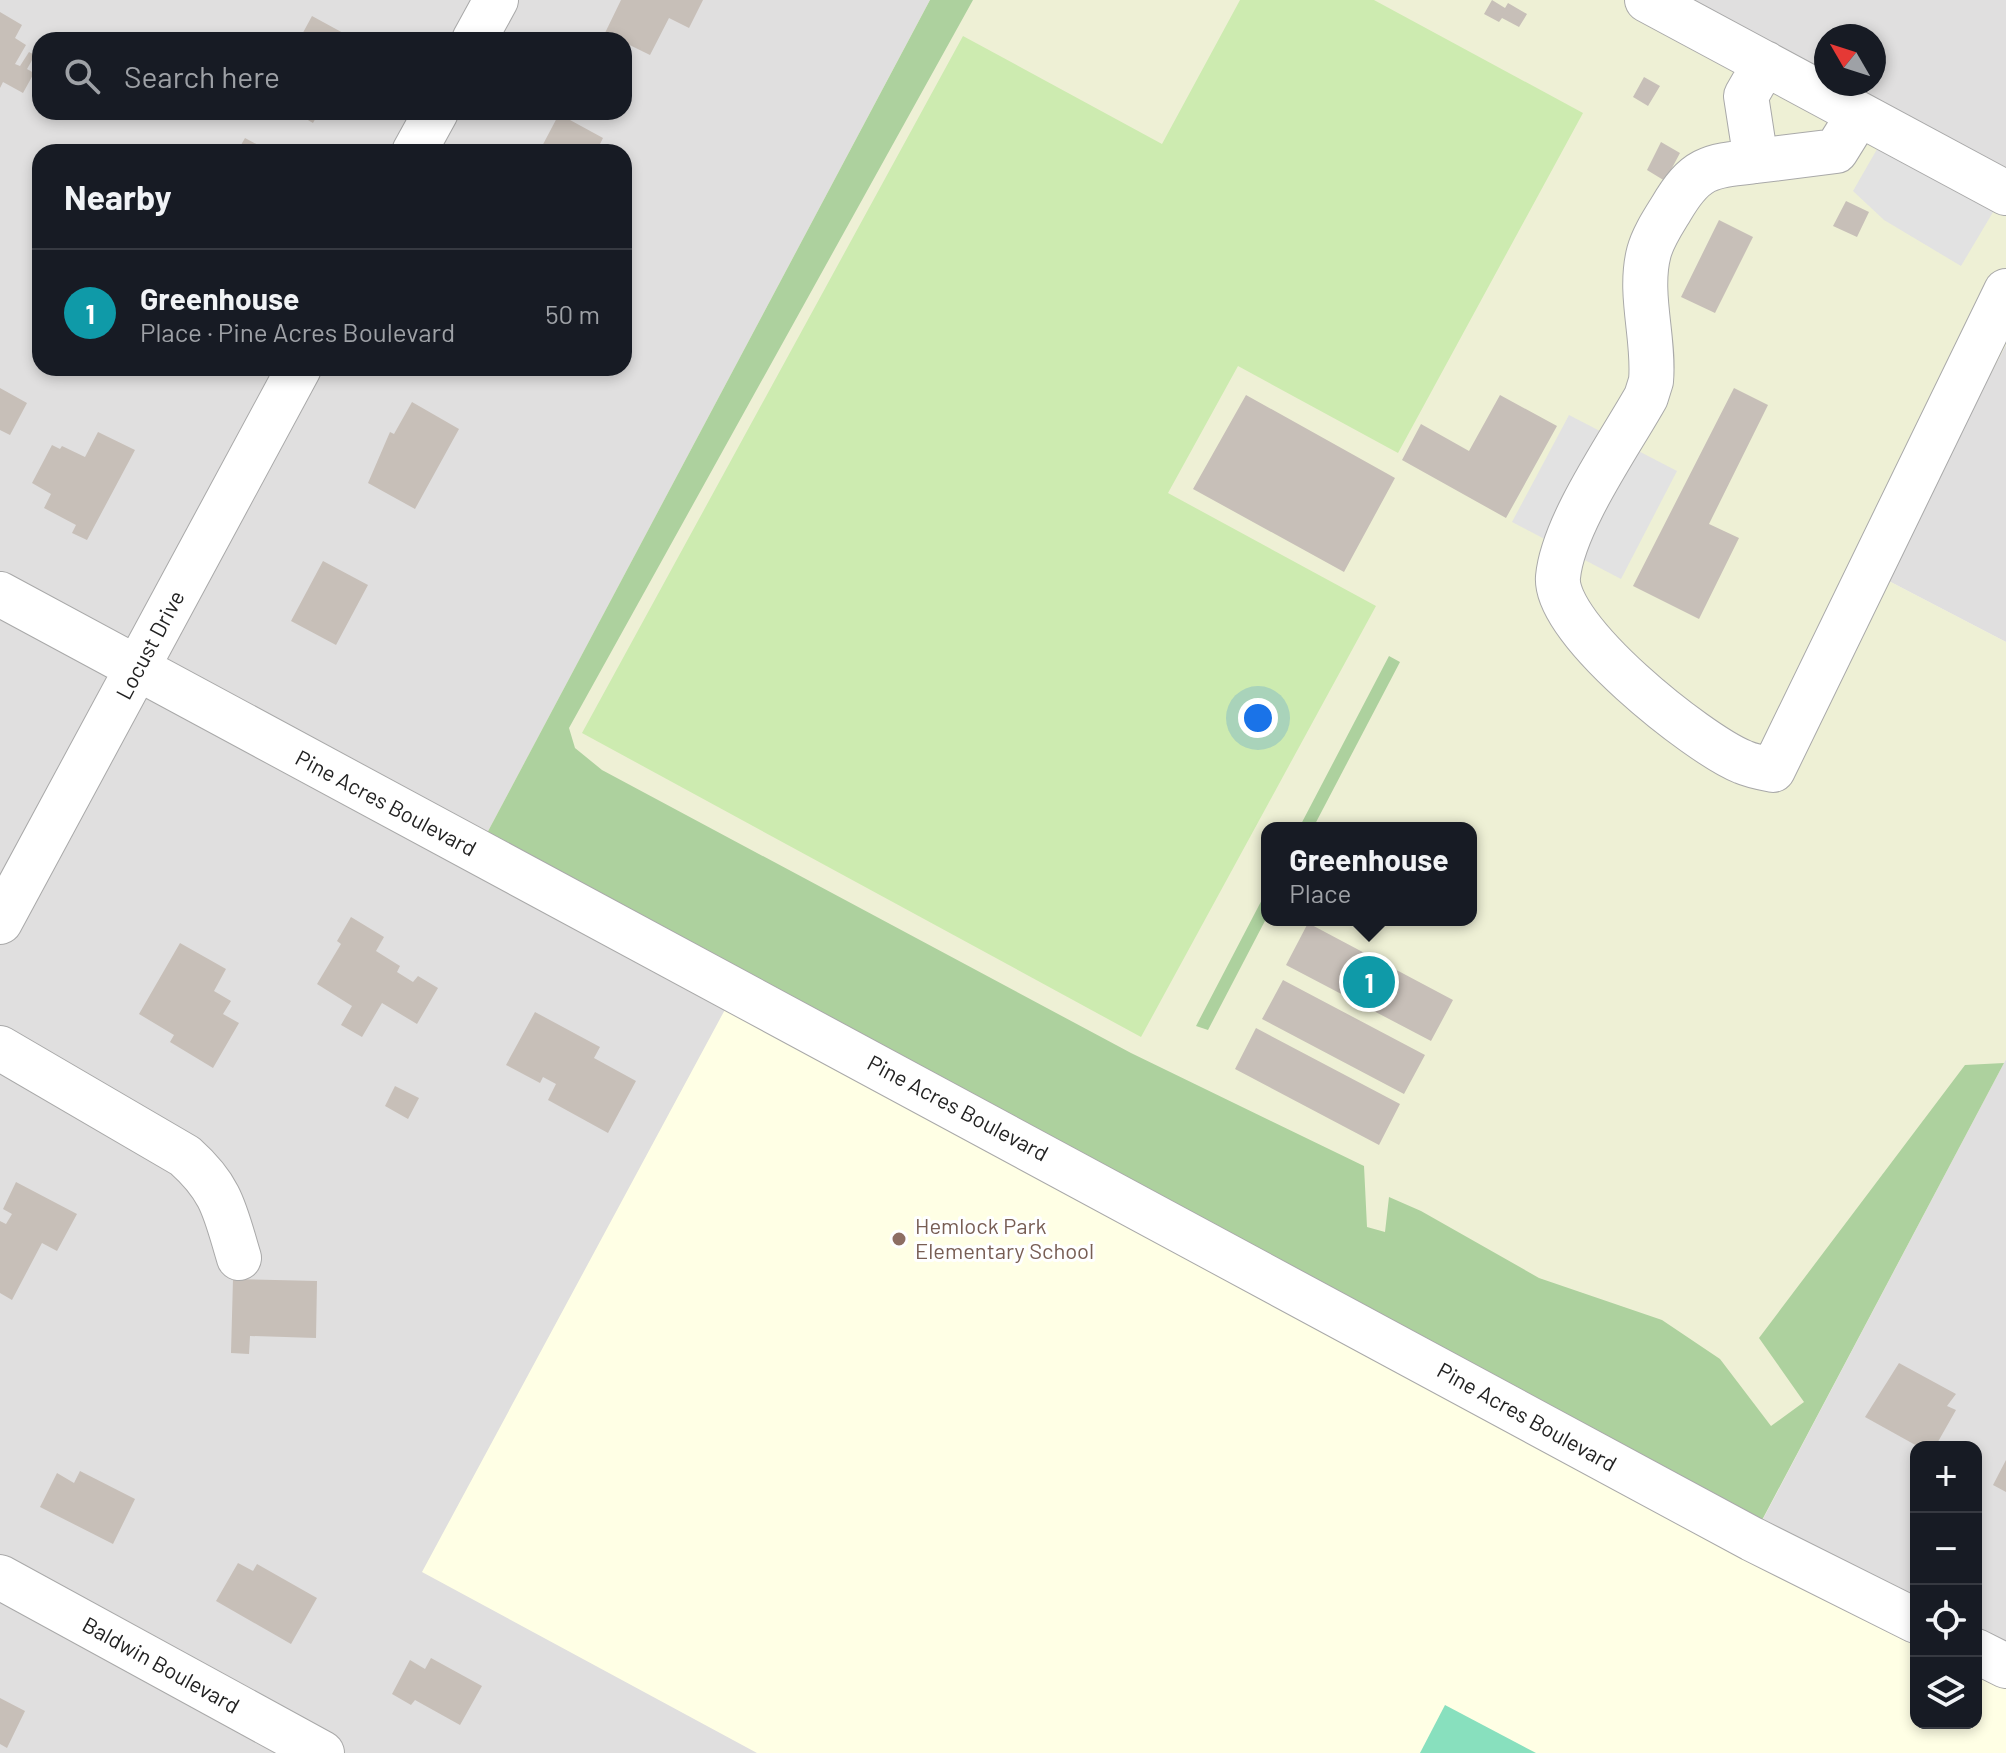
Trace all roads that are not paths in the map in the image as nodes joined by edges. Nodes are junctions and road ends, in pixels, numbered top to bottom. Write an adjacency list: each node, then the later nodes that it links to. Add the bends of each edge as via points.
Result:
1 (496, 0): 3 (street)
2 (1647, 0): 4 (street)
3 (478, 32)
4 (1765, 63): 5 (street); 8 (street, via 1746,96)
5 (1859, 114): 8 (street, via 1836,151); 9 (street)
6 (432, 120): 7 (street)
7 (418, 144)
8 (1756, 161): 10 (street, via 1697,173 1658,232 1646,268 1653,361 1649,389 1564,543 1557,581 1572,616 1652,702 1743,762 1773,770)
9 (2006, 193)
10 (2006, 291)
11 (295, 376): 13 (street, Locust Drive)
12 (0, 594): 13 (street, Pine Acres Boulevard)
13 (138, 669): 14 (street, Locust Drive); 18 (street, Pine Acres Boulevard, via 1752,1539)
14 (0, 922)
15 (0, 1048): 16 (street, via 185,1156 218,1191)
16 (239, 1258)
17 (0, 1577): 21 (street, Baldwin Boulevard)
18 (1910, 1618)
19 (1982, 1654): 20 (street)
20 (2006, 1666)
21 (322, 1753)

